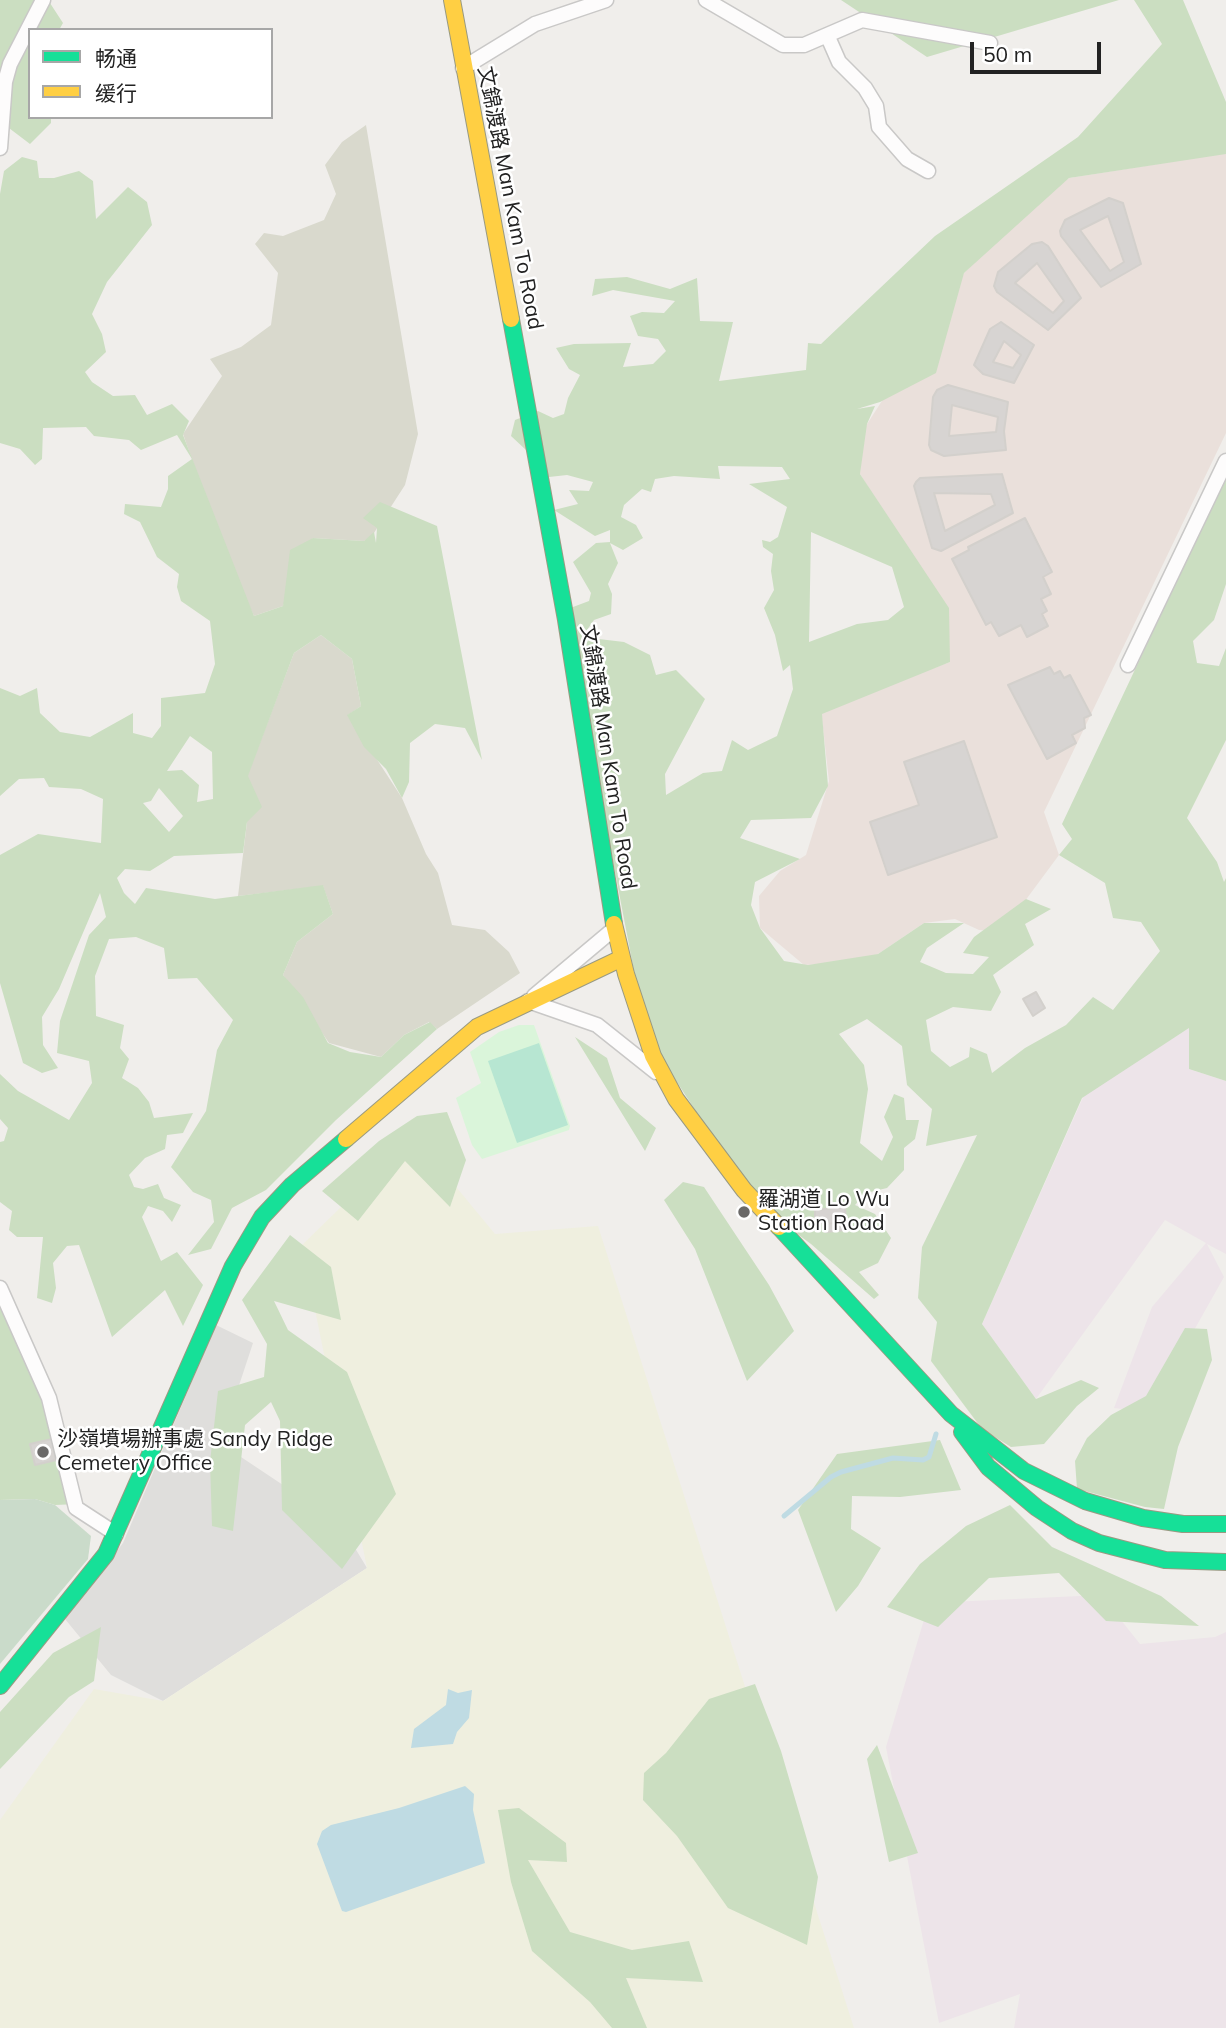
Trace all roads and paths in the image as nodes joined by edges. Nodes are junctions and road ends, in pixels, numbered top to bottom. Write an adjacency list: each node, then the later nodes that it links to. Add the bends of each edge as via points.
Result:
1 (43, 0): 5 (street)
2 (452, 0): 9 (main road, 文錦渡路 Man Kam To Road)
3 (606, 0): 9 (street, via 535,24)
4 (706, 0): 7 (street, via 783,45 804,45)
5 (29, 28)
6 (28, 29): 10 (street, via 5,82)
7 (828, 37): 8 (street, via 862,20); 11 (street, via 839,62 876,106 879,127 907,159)
8 (990, 43)
9 (463, 68): 14 (main road, 文錦渡路 Man Kam To Road, via 566,620)
10 (0, 148)
11 (928, 171)
12 (1226, 461): 13 (street)
13 (1128, 665)
14 (615, 928): 15 (main road, 文錦渡路 Man Kam To Road); 16 (street)
15 (622, 958): 16 (main road); 17 (main road, 文錦渡路 Man Kam To Road)
16 (528, 1001): 17 (street, via 597,1025); 21 (main road, via 458,1042 292,1185 262,1217 233,1266)
17 (665, 1080): 19 (main road, 文錦渡路 Man Kam To Road, via 744,1190)
18 (0, 1288): 21 (street, via 49,1398 76,1508)
19 (951, 1414): 20 (main road, 文錦渡路 Man Kam To Road, via 1024,1471 1085,1501 1183,1524); 22 (main road, 文錦渡路 Man Kam To Road, via 988,1467 1072,1531 1165,1560)
20 (1226, 1524)
21 (116, 1534): 23 (main road, via 106,1554)
22 (1226, 1562)
23 (0, 1686)

